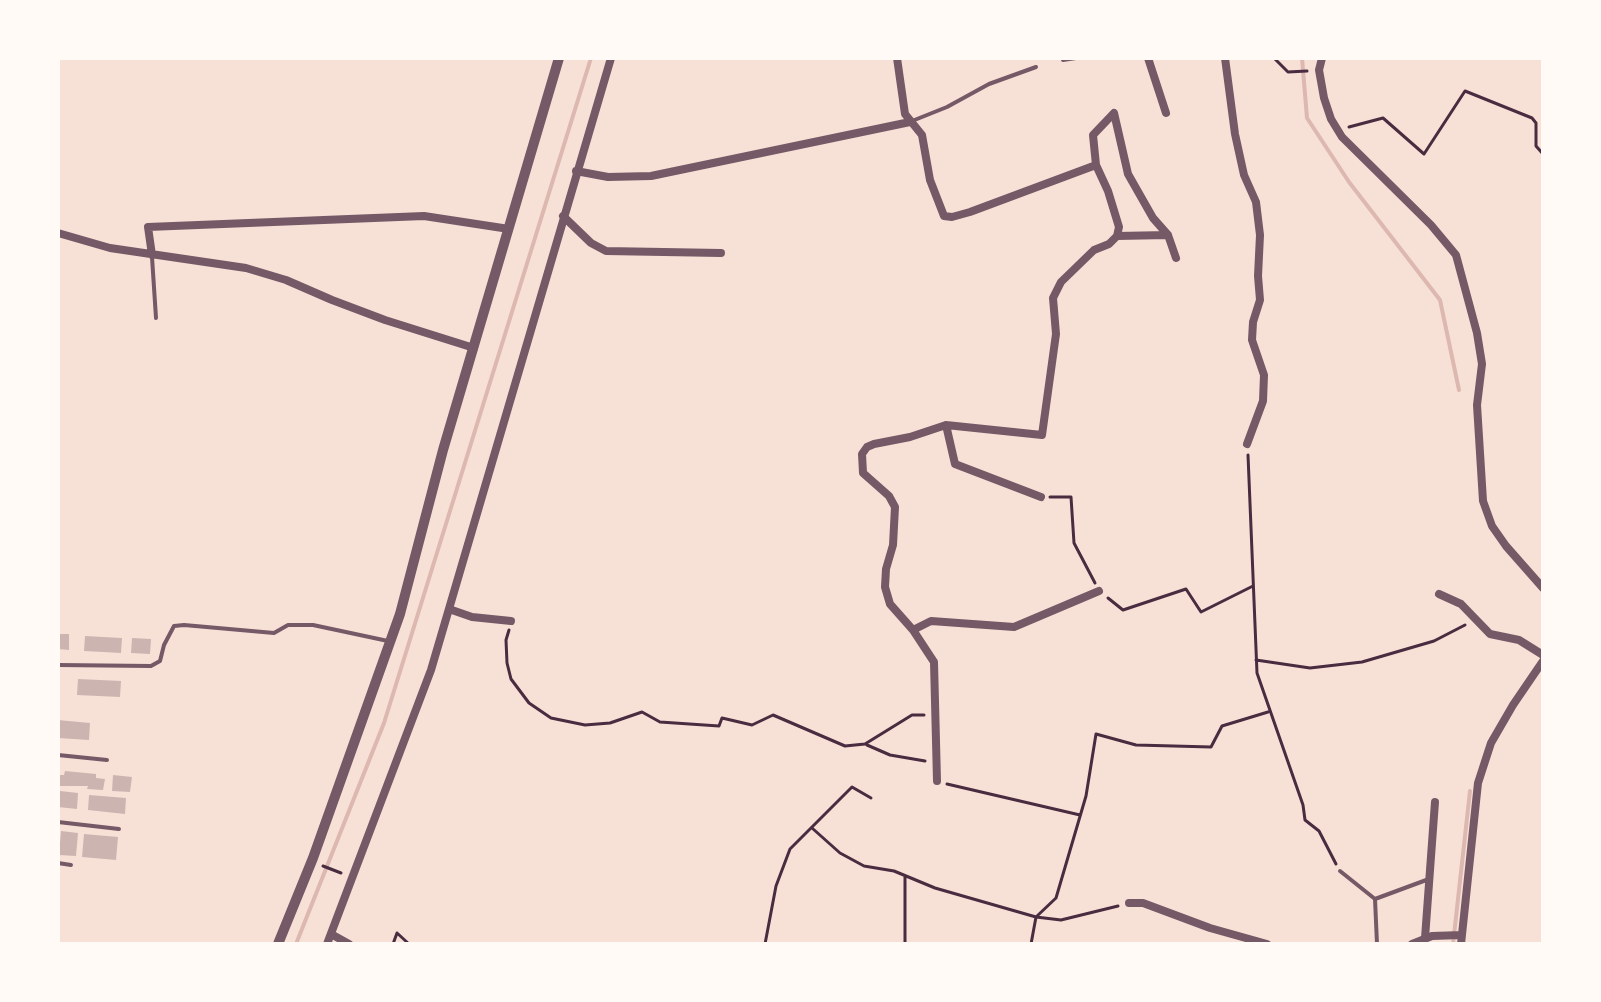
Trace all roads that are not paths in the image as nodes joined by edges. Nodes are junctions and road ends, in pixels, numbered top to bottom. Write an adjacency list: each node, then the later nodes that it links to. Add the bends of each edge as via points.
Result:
1 (559, 58): 15 (street)
2 (611, 58): 13 (street)
3 (897, 58): 11 (street)
4 (1076, 58): 8 (lane)
5 (1148, 58): 10 (street)
6 (1225, 58): 25 (street, via 1235,134 1256,202 1260,235 1260,300 1252,340 1264,375 1263,401)
7 (1322, 58): 27 (street, via 1324,98 1338,131 1456,255 1482,364 1477,405 1483,501 1492,526)
8 (1063, 60)
9 (1036, 67): 11 (lane)
10 (1166, 113)
11 (910, 122): 12 (street, via 922,135 930,180 944,216 970,212); 13 (street, via 651,176)
12 (1096, 165): 17 (street, via 1093,135 1114,113 1128,174); 18 (street, via 1119,227)
13 (576, 171): 14 (street)
14 (563, 216): 19 (street, via 606,251); 30 (street)
15 (509, 229): 20 (street, via 424,216 148,227); 23 (street)
16 (58, 233): 20 (street)
17 (1168, 235): 18 (street); 21 (street)
18 (1117, 236): 24 (street, via 1081,262 1053,298 1056,334 1042,435)
19 (721, 253)
20 (152, 255): 22 (lane); 23 (street, via 246,268)
21 (1176, 258)
22 (156, 318)
23 (474, 348): 33 (street)
24 (946, 425): 26 (street, via 955,464); 32 (street, via 874,444 862,454 863,473 895,507 885,587 890,604)
25 (1247, 444)
26 (1041, 497)
27 (1543, 588)
28 (1099, 591): 32 (street, via 1014,627 931,621)
29 (1439, 594): 34 (street, via 1461,604 1490,634 1519,640)
30 (449, 609): 31 (street); 49 (street)
31 (511, 621)
32 (913, 630): 39 (street, via 934,662)
33 (391, 641): 35 (lane, via 313,625 288,625 274,633 184,625 174,626 160,661 151,666); 52 (street)
34 (1543, 658): 36 (street)
35 (58, 665)
36 (1539, 675): 50 (street, via 1491,743 1478,783)
37 (58, 755): 38 (lane)
38 (107, 760)
39 (937, 781)
40 (1435, 802): 46 (street)
41 (58, 822): 42 (lane)
42 (119, 829)
43 (58, 863): 44 (lane)
44 (71, 865)
45 (1340, 871): 47 (lane)
46 (1430, 878): 47 (lane); 51 (street)
47 (1375, 899): 56 (lane)
48 (1129, 903): 55 (street)
49 (331, 934): 53 (street); 54 (street)
50 (1460, 938): 51 (street)
51 (1426, 939): 57 (street)
52 (278, 944)
53 (327, 944)
54 (349, 944)
55 (1267, 944)
56 (1377, 944)
57 (1412, 944)

